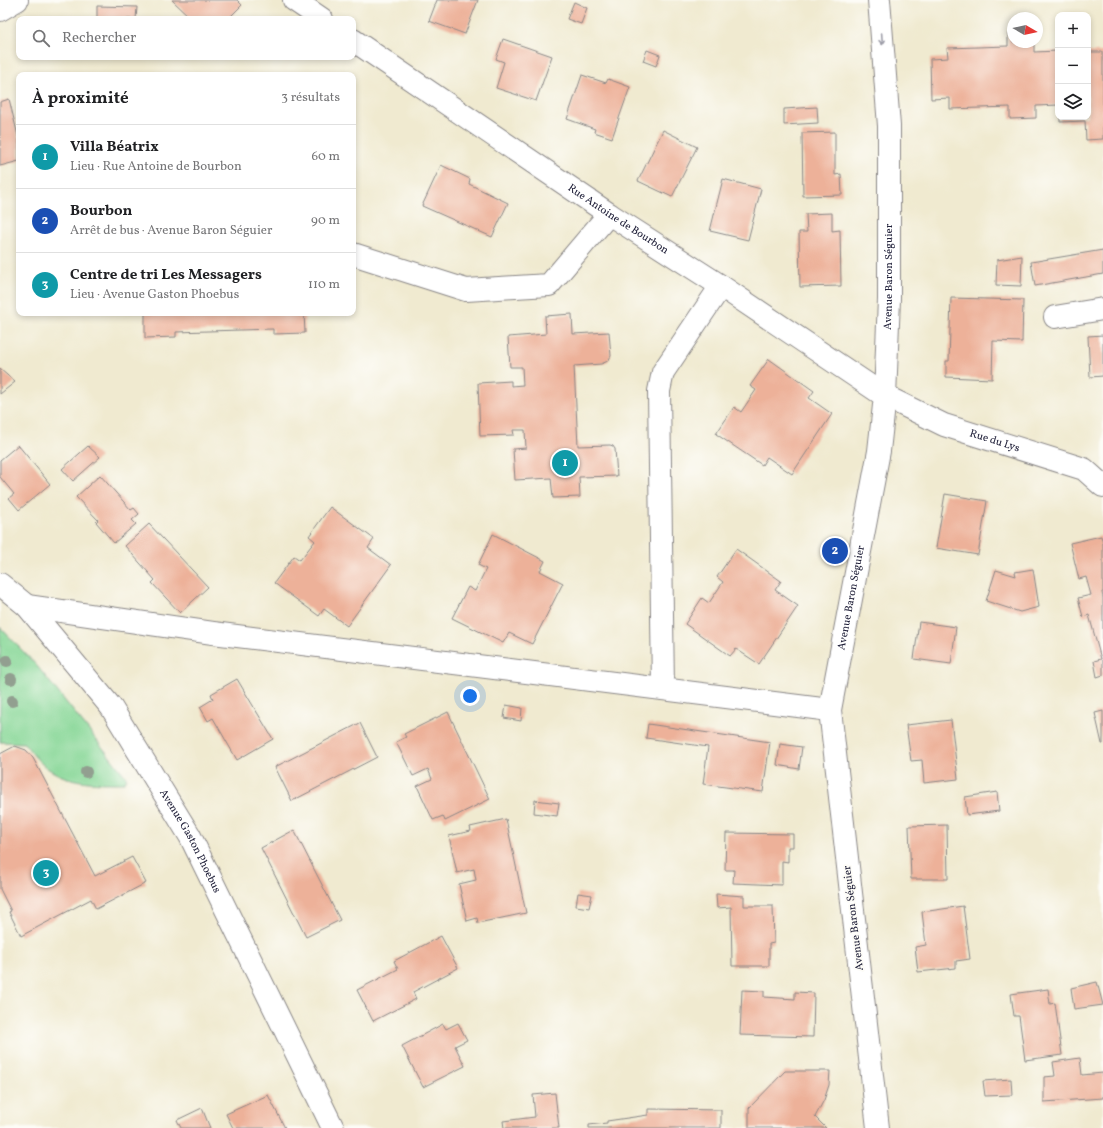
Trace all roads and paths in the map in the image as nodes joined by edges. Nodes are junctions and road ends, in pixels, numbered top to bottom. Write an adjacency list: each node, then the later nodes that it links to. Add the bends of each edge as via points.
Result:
1 (17, 0): 4 (street)
2 (294, 0): 5 (street)
3 (879, 0): 12 (street, Avenue Baron Séguier, one-way to 12, via 888,126 889,299)
4 (0, 10)
5 (318, 16)
6 (356, 42): 7 (street, Rue Antoine de Bourbon)
7 (610, 214): 8 (street, via 549,284 466,290); 9 (street, Rue Antoine de Bourbon)
8 (356, 255)
9 (721, 286): 12 (street, Rue Antoine de Bourbon); 16 (street, via 663,372 659,391)
10 (1103, 309): 11 (street)
11 (1055, 317)
12 (885, 396): 13 (street, Rue du Lys, via 944,425 1084,469); 17 (street, Avenue Baron Séguier, via 879,451)
13 (1103, 486)
14 (0, 584): 15 (street, Avenue Gaston Phoebus)
15 (27, 606): 16 (street, via 213,633); 18 (street, Avenue Gaston Phoebus, via 111,707 190,836)
16 (663, 689): 17 (street)
17 (830, 710): 19 (street, Avenue Baron Séguier)
18 (333, 1128)
19 (878, 1128)

